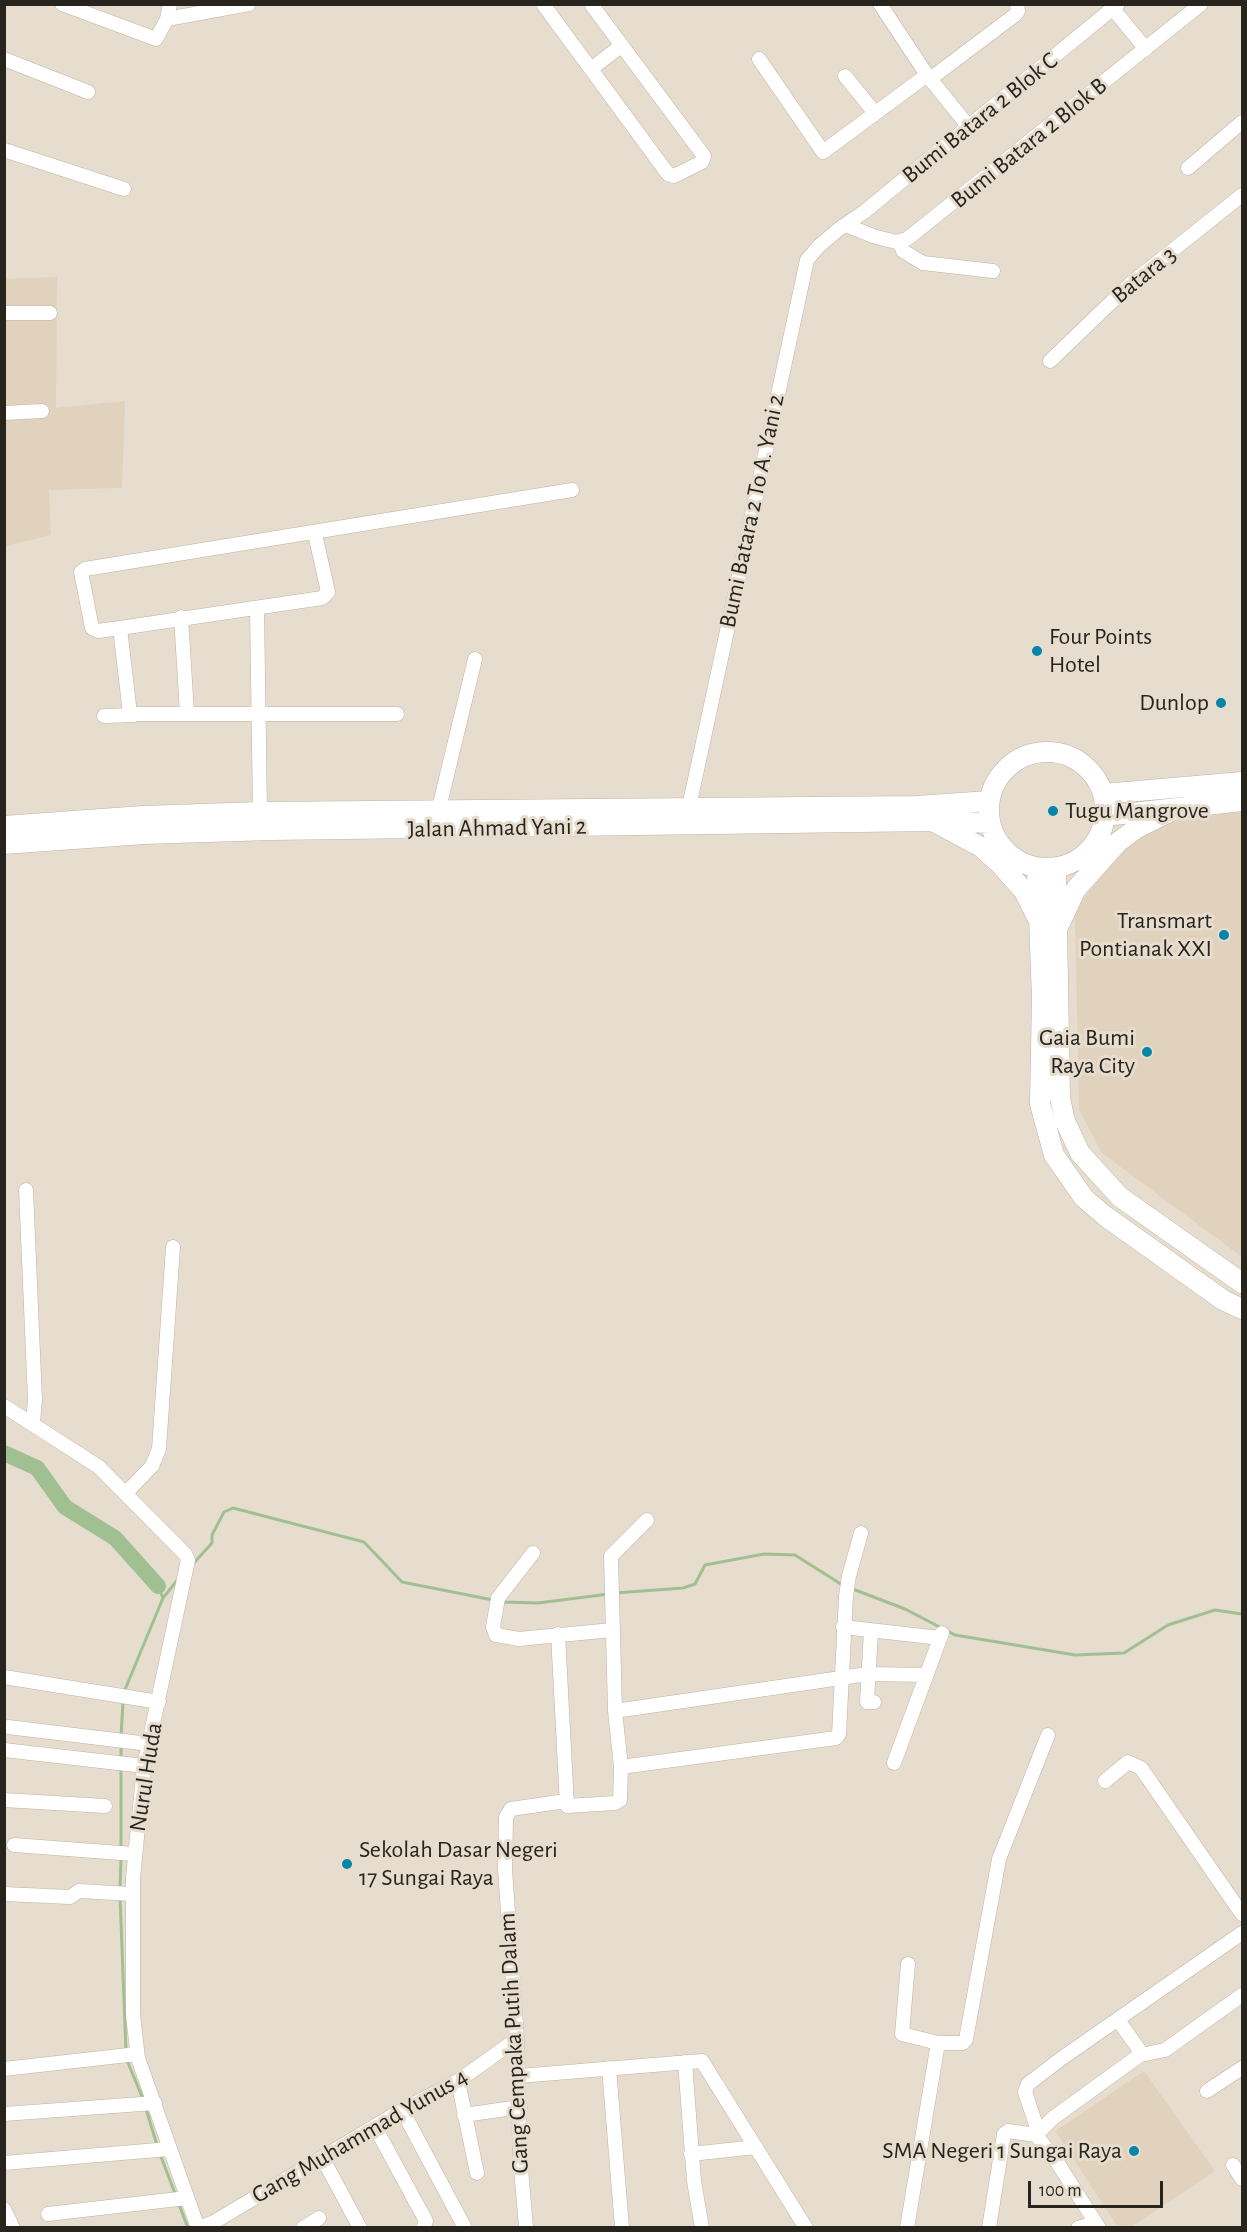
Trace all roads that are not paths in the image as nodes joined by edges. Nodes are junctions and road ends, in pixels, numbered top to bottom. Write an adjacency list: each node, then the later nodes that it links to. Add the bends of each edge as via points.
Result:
1 (62, 4): 10 (street, via 156,39)
2 (170, 4): 10 (street)
3 (249, 4): 10 (street)
4 (543, 4): 15 (street)
5 (591, 4): 11 (street)
6 (880, 4): 17 (street)
7 (1017, 4): 17 (street, via 1015,15)
8 (1201, 4): 12 (street, Bumi Batara 2 Blok B)
9 (1116, 7): 12 (street); 21 (street, Bumi Batara 2 Blok C)
10 (167, 19)
11 (621, 46): 15 (street); 15 (street, via 704,156 702,162 674,176 668,174)
12 (1146, 49): 27 (street, Bumi Batara 2 Blok B, via 919,231)
13 (4, 59): 18 (street)
14 (759, 59): 19 (street, via 823,152)
15 (591, 69)
16 (845, 76): 19 (street)
17 (929, 77): 19 (street); 21 (street)
18 (88, 92)
19 (875, 113)
20 (1242, 122): 23 (street)
21 (969, 127): 26 (street, Bumi Batara 2 Blok C)
22 (4, 150): 24 (street)
23 (1188, 168)
24 (124, 189)
25 (1242, 195): 31 (street, Batara 3, via 1130,285)
26 (843, 227): 27 (street); 49 (street, Bumi Batara 2 To A. Yani 2, via 807,260)
27 (899, 241): 28 (street, via 903,251 923,263)
28 (993, 271)
29 (4, 313): 30 (street)
30 (50, 313)
31 (1050, 361)
32 (42, 411): 33 (street)
33 (4, 413)
34 (572, 490): 35 (street)
35 (315, 534): 36 (street, via 326,596); 38 (street, via 82,570 92,628)
36 (257, 608): 37 (street); 41 (street)
37 (182, 617): 38 (street); 40 (street)
38 (120, 628): 43 (street, via 128,711)
39 (475, 659): 52 (street)
40 (187, 713): 41 (street); 43 (street)
41 (258, 713): 42 (street); 51 (street)
42 (397, 714)
43 (135, 715): 44 (street)
44 (104, 716)
45 (1242, 782): 46 (highway)
46 (1103, 794): 47 (highway, via 1088,770 1077,761 1043,753 1022,757 1010,765 993,788); 53 (highway)
47 (989, 801): 49 (highway, Jalan Ahmad Yani 2, via 917,806); 55 (highway)
48 (1242, 801): 50 (highway)
49 (689, 807): 52 (highway, Jalan Ahmad Yani 2)
50 (1175, 810): 53 (highway); 59 (highway, via 1118,842)
51 (260, 812): 52 (highway, Jalan Ahmad Yani 2); 56 (highway, Jalan Ahmad Yani 2)
52 (438, 812)
53 (1104, 816): 58 (highway, via 1095,843 1085,854 1072,863)
54 (933, 821): 55 (highway, Jalan Ahmad Yani 2); 57 (highway, Jalan Ahmad Yani 2, via 251,831); 59 (highway, via 981,847 1000,864)
55 (990, 823): 58 (highway, via 999,845 1010,856 1023,864)
56 (4, 826)
57 (4, 844)
58 (1047, 867): 59 (highway)
59 (1049, 926): 62 (highway, via 1060,1098 1065,1121 1080,1153 1120,1197); 63 (highway, via 1040,1104 1053,1155 1084,1198 1105,1216 1223,1300)
60 (26, 1190): 65 (street)
61 (173, 1247): 66 (street, via 159,1449 152,1466)
62 (1242, 1283)
63 (1242, 1309)
64 (4, 1406): 65 (street, Nurul Huda)
65 (33, 1422): 66 (street, Nurul Huda, via 90,1460)
66 (125, 1494): 78 (street, Nurul Huda, via 185,1554 187,1568)
67 (647, 1520): 71 (street, via 613,1553)
68 (861, 1533): 70 (street, via 847,1587)
69 (533, 1553): 73 (street, via 498,1602 492,1627 496,1635 519,1639)
70 (843, 1627): 72 (street); 77 (street)
71 (612, 1630): 73 (street); 80 (street)
72 (871, 1630): 74 (street); 75 (street, via 941,1636)
73 (558, 1634): 90 (street)
74 (868, 1674): 75 (street); 77 (street); 79 (street, via 867,1702)
75 (927, 1675): 85 (street)
76 (4, 1677): 78 (street)
77 (840, 1678): 80 (street); 87 (street, via 836,1738)
78 (159, 1702): 83 (street, Nurul Huda)
79 (874, 1702)
80 (615, 1711): 87 (street)
81 (8, 1727): 83 (street)
82 (1048, 1735): 102 (street, via 999,1859 966,2039 957,2044)
83 (149, 1744): 86 (street, Nurul Huda)
84 (4, 1750): 86 (street)
85 (894, 1763)
86 (137, 1765): 93 (street, Nurul Huda)
87 (621, 1767): 90 (street, Gang Cempaka Putih Dalam, via 620,1800 572,1808)
88 (1105, 1781): 96 (street, via 1128,1762 1141,1768)
89 (4, 1800): 91 (street)
90 (567, 1801): 101 (street, Gang Cempaka Putih Dalam, via 511,1809 506,1817 507,1902)
91 (105, 1806)
92 (14, 1845): 93 (street)
93 (128, 1853): 95 (street, Nurul Huda)
94 (4, 1894): 95 (street)
95 (124, 1894): 104 (street, Nurul Huda, via 133,2015)
96 (1242, 1914)
97 (1242, 1933): 100 (street)
98 (908, 1964): 102 (street, via 902,2034)
99 (1242, 1995): 103 (street, via 1165,2049)
100 (1118, 2020): 103 (street); 118 (street, via 1028,2084 1025,2092)
101 (517, 2039): 109 (street, Gang Cempaka Putih Dalam); 110 (street, Gang Muhammad Yunus 4)
102 (938, 2043): 140 (street)
103 (1140, 2055): 118 (street)
104 (129, 2056): 106 (street); 112 (street, Nurul Huda)
105 (685, 2062): 107 (street); 119 (street, via 702,2061); 121 (street)
106 (4, 2068)
107 (609, 2068): 109 (street); 137 (street)
108 (1242, 2068): 111 (street)
109 (519, 2076): 113 (street, Gang Cempaka Putih Dalam)
110 (458, 2081): 114 (street, Gang Muhammad Yunus 4); 116 (street)
111 (1207, 2091)
112 (148, 2104): 115 (street); 120 (street, Nurul Huda)
113 (520, 2107): 116 (street); 136 (street, Gang Cempaka Putih Dalam)
114 (402, 2110): 117 (street, Gang Muhammad Yunus 4); 135 (street)
115 (4, 2114)
116 (464, 2115): 124 (street)
117 (375, 2127): 122 (street, Gang Muhammad Yunus 4); 134 (street, via 426,2222)
118 (1037, 2133): 129 (street); 141 (street, via 1004,2134)
119 (756, 2147): 121 (street); 139 (street)
120 (161, 2150): 123 (street); 125 (street, Nurul Huda)
121 (692, 2154): 138 (street)
122 (323, 2159): 131 (street, Gang Muhammad Yunus 4); 133 (street)
123 (4, 2163)
124 (477, 2173)
125 (180, 2198): 127 (street); 131 (street, Nurul Huda)
126 (4, 2209): 130 (street)
127 (48, 2214)
128 (319, 2218): 132 (street)
129 (1097, 2225): 142 (street)
130 (13, 2228)
131 (198, 2228)
132 (303, 2228)
133 (360, 2228)
134 (423, 2228)
135 (465, 2228)
136 (526, 2228)
137 (622, 2228)
138 (702, 2228)
139 (806, 2228)
140 (907, 2228)
141 (989, 2228)
142 (1078, 2228)

